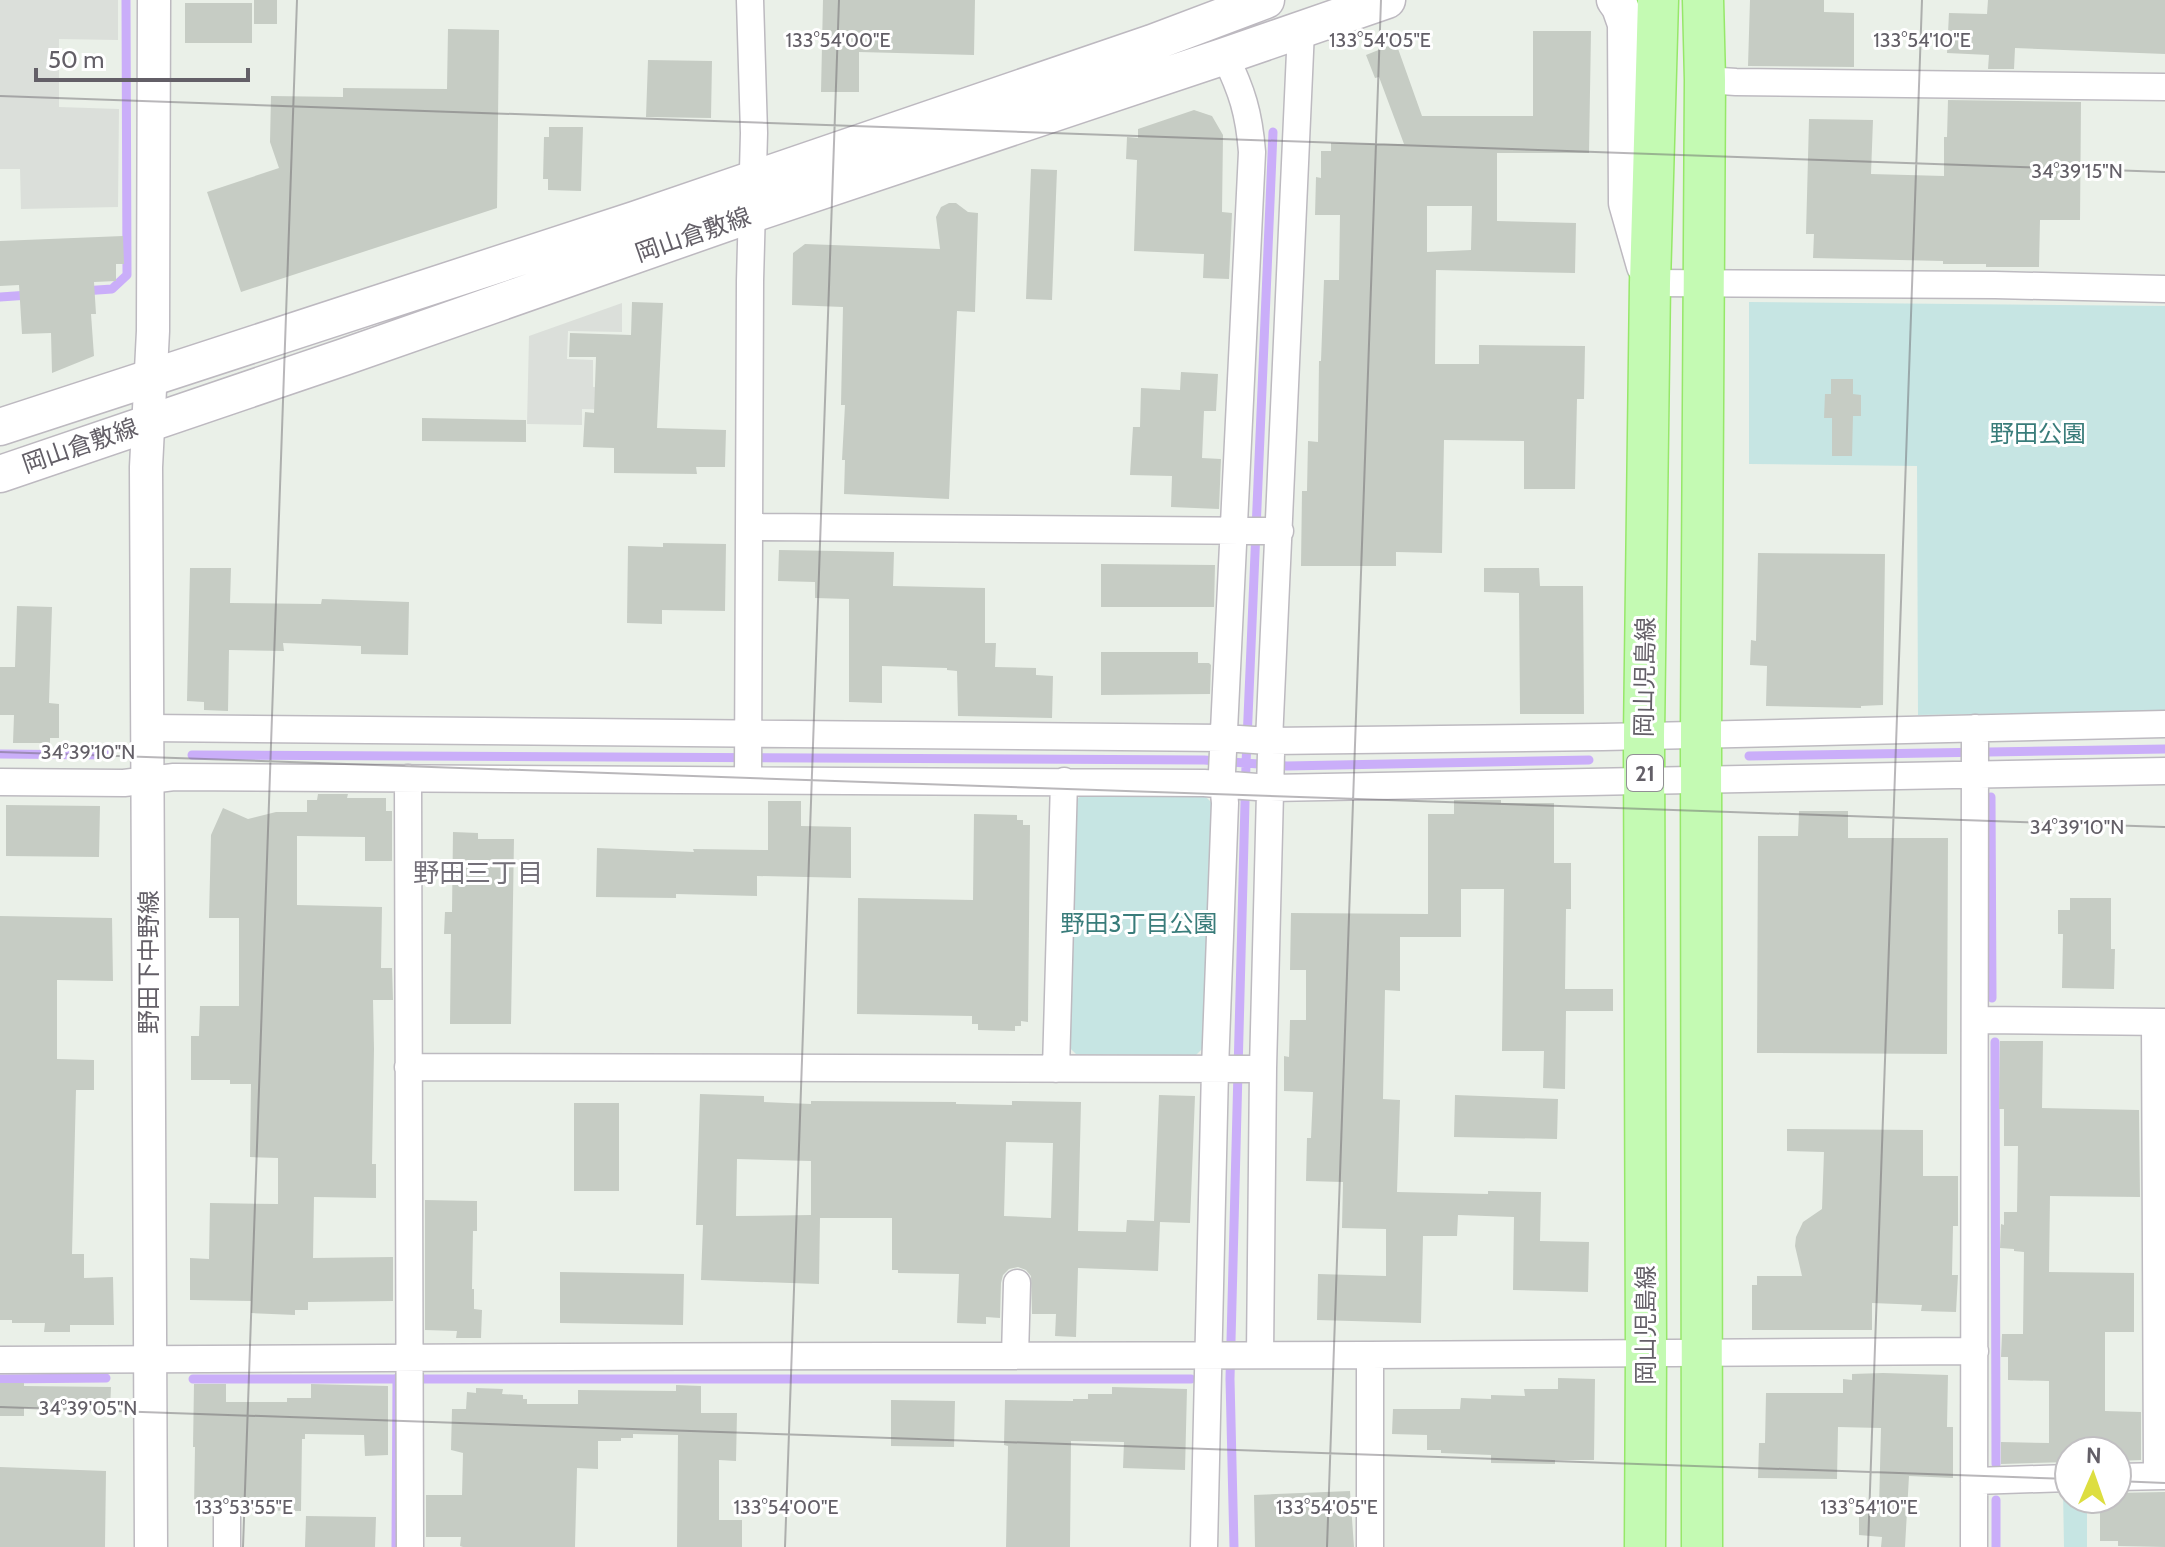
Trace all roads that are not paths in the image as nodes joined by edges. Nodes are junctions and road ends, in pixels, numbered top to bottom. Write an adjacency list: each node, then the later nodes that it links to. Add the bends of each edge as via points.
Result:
1 (154, 0): 17 (street, 野田下中野線)
2 (750, 0): 12 (street)
3 (1266, 0): 12 (main road, 岡山倉敷線)
4 (1387, 0): 8 (main road, 岡山倉敷線)
5 (1615, 0): 14 (main road, via 1626,24 1627,203)
6 (1658, 0): 14 (main road, 岡山児島線 / 21)
7 (1706, 8): 10 (main road)
8 (1301, 30): 9 (main road, 岡山倉敷線); 22 (street)
9 (1225, 56): 13 (main road, 岡山倉敷線); 22 (street, via 1244,98 1252,152)
10 (1705, 80): 11 (street); 15 (main road)
11 (2165, 87)
12 (753, 178): 13 (street); 17 (main road, 岡山倉敷線)
13 (752, 214): 18 (main road, 岡山倉敷線); 21 (street)
14 (1650, 283): 15 (street); 26 (main road, 岡山児島線 / 21)
15 (1704, 284): 16 (street); 25 (main road)
16 (2165, 289)
17 (151, 377): 18 (street, 野田下中野線); 19 (main road, 岡山倉敷線)
18 (149, 423): 20 (main road, 岡山倉敷線); 24 (street, 野田下中野線)
19 (0, 427)
20 (0, 474)
21 (750, 527): 22 (street); 28 (street)
22 (1257, 531): 29 (street); 29 (street)
23 (2165, 724): 27 (street)
24 (148, 728): 28 (street); 32 (street, 野田下中野線)
25 (1701, 735): 26 (street); 27 (street); 33 (main road)
26 (1644, 736): 29 (street); 36 (main road, 岡山児島線 / 21)
27 (1975, 752): 30 (street); 33 (street); 37 (street)
28 (749, 757): 29 (street); 31 (street); 34 (street)
29 (1247, 763): 34 (street, via 1204,783); 36 (street); 41 (street); 41 (street, via 1225,803)
30 (2165, 771)
31 (408, 778): 32 (street); 39 (street)
32 (148, 780): 35 (street); 49 (street, 野田下中野線)
33 (1702, 780): 36 (street); 44 (main road)
34 (1064, 781): 40 (street)
35 (0, 782)
36 (1645, 782): 45 (main road, 岡山児島線 / 21)
37 (1976, 1020): 38 (street); 43 (street)
38 (2160, 1022): 52 (street)
39 (408, 1067): 40 (street); 51 (street)
40 (1056, 1069): 41 (street)
41 (1238, 1069): 46 (street); 46 (street)
42 (1017, 1283): 48 (street)
43 (1975, 1351): 44 (street); 55 (street)
44 (1702, 1352): 45 (street); 63 (main road)
45 (1646, 1353): 47 (street); 62 (main road, 岡山児島線 / 21)
46 (1232, 1355): 47 (street); 48 (street); 60 (street)
47 (1370, 1355): 61 (street)
48 (1015, 1356): 51 (street)
49 (150, 1359): 50 (street); 51 (street); 57 (street, 野田下中野線)
50 (0, 1360)
51 (408, 1370): 59 (street)
52 (2161, 1476): 53 (street)
53 (2133, 1477)
54 (2053, 1479): 55 (street)
55 (1974, 1481): 64 (street)
56 (227, 1513): 58 (street)
57 (151, 1547)
58 (227, 1547)
59 (410, 1547)
60 (1204, 1547)
61 (1370, 1547)
62 (1645, 1547)
63 (1702, 1547)
64 (1974, 1547)

